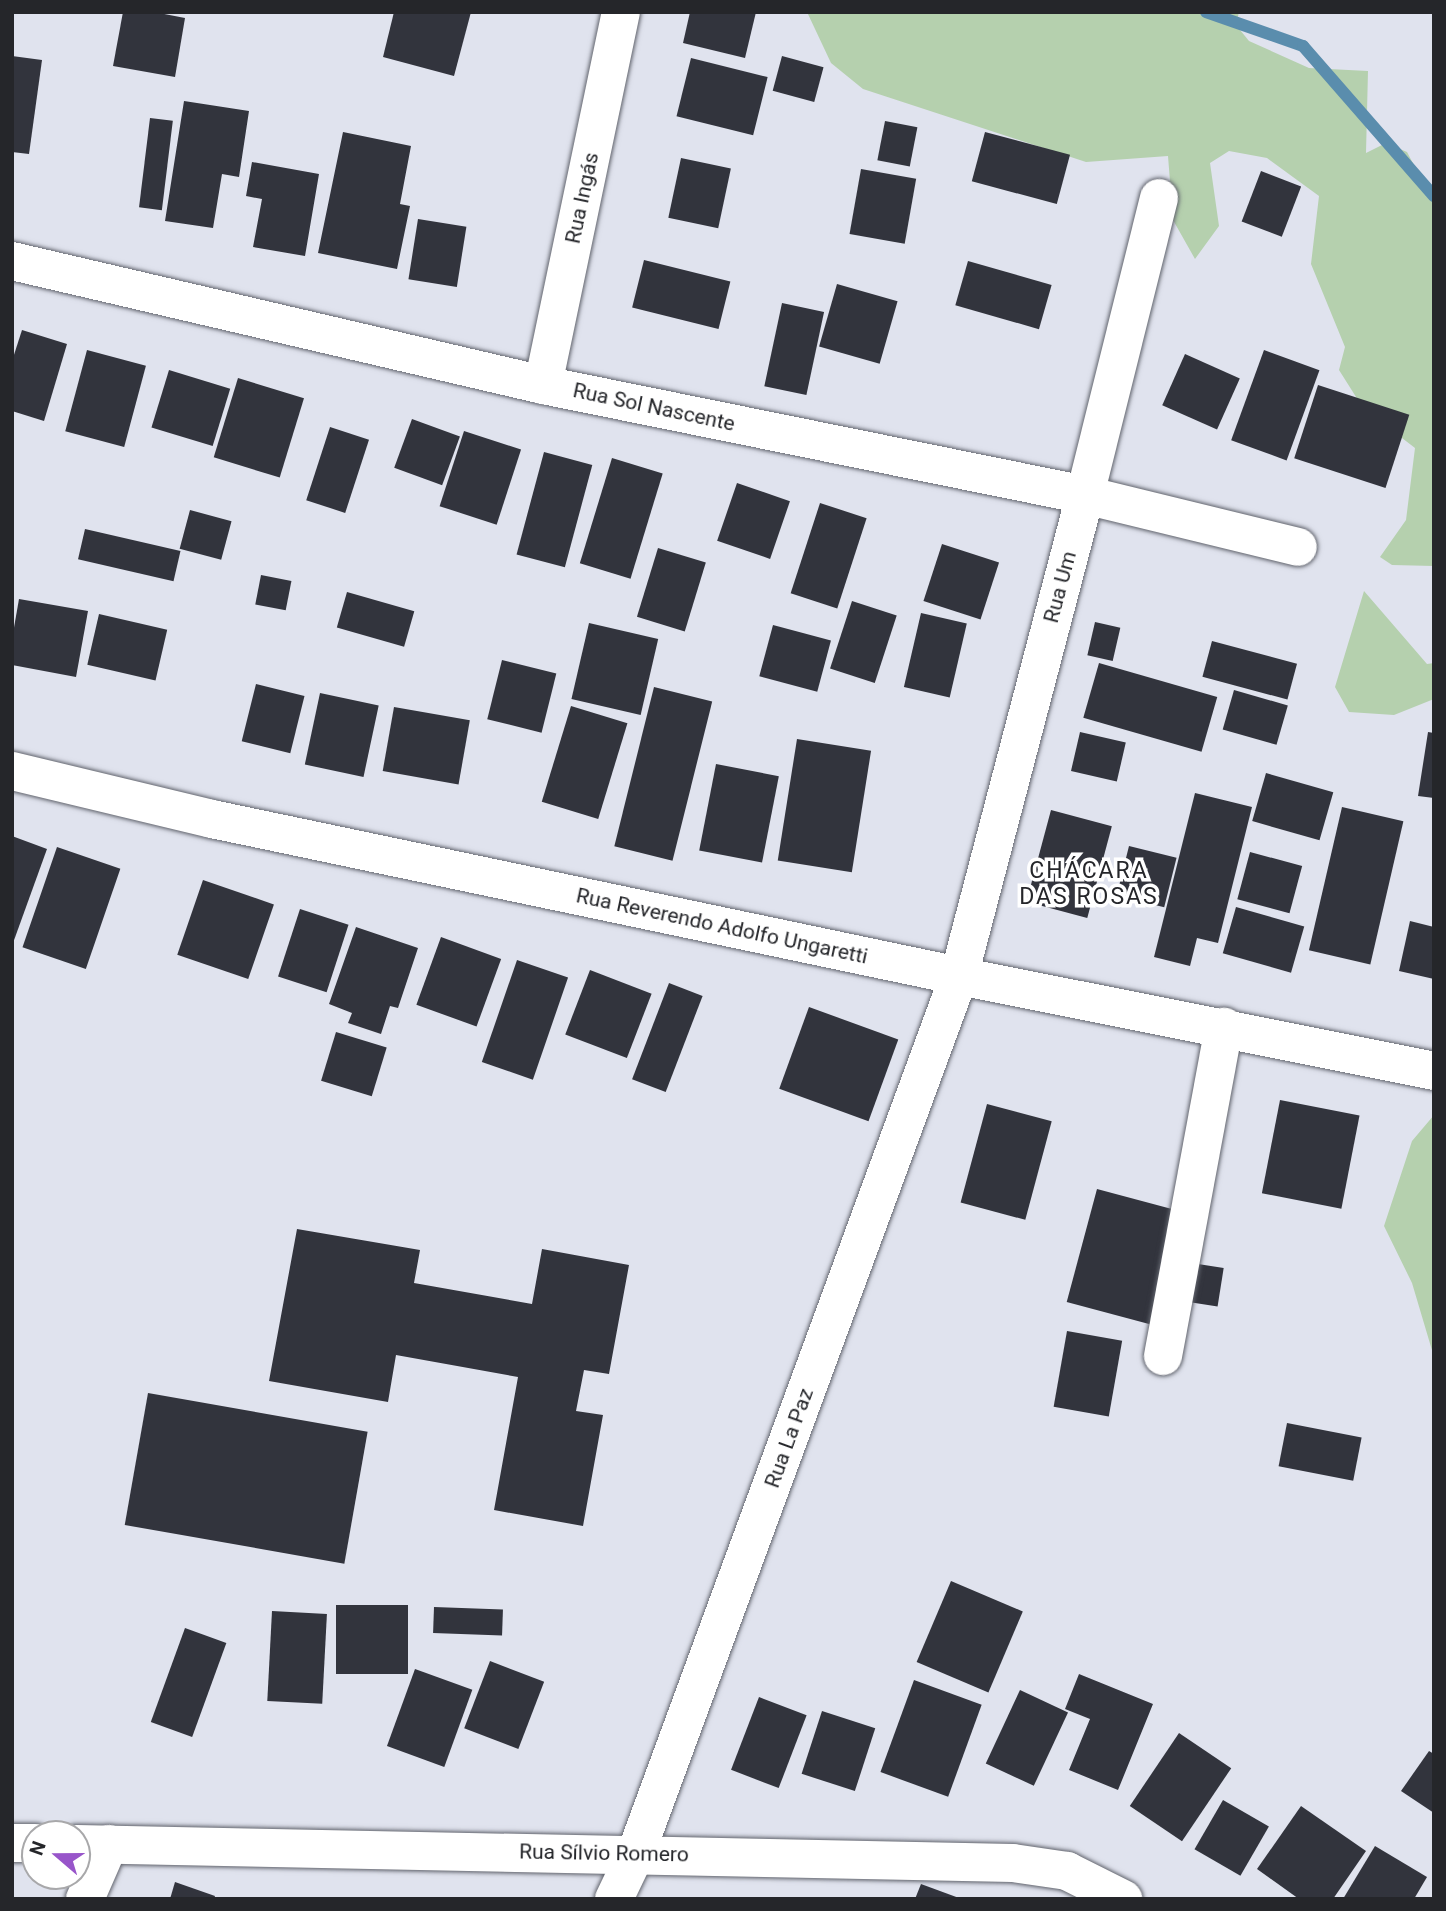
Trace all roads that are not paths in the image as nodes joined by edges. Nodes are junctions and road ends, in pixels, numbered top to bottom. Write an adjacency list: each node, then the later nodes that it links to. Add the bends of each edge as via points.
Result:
1 (621, 12): 4 (street, Rua Ingás)
2 (1159, 198): 5 (street, Rua Um)
3 (12, 261): 4 (street, Rua Sol Nascente)
4 (543, 385): 5 (street, Rua Sol Nascente)
5 (1085, 495): 6 (street, Rua Sol Nascente); 8 (street, Rua Um)
6 (1297, 547)
7 (12, 771): 8 (street, Rua Reverendo Adolfo Ungaretti, via 225,822)
8 (959, 976): 9 (street, Rua Reverendo Adolfo Ungaretti); 13 (street, Rua La Paz)
9 (1224, 1027): 10 (street, Rua Reverendo Adolfo Ungaretti); 11 (street)
10 (1434, 1070)
11 (1163, 1356)
12 (93, 1844): 13 (street, Rua Sílvio Romero); 14 (street)
13 (636, 1853): 15 (street, Rua La Paz); 16 (street, Rua Sílvio Romero, via 1013,1863 1067,1871)
14 (85, 1899)
15 (614, 1899)
16 (1123, 1899)

